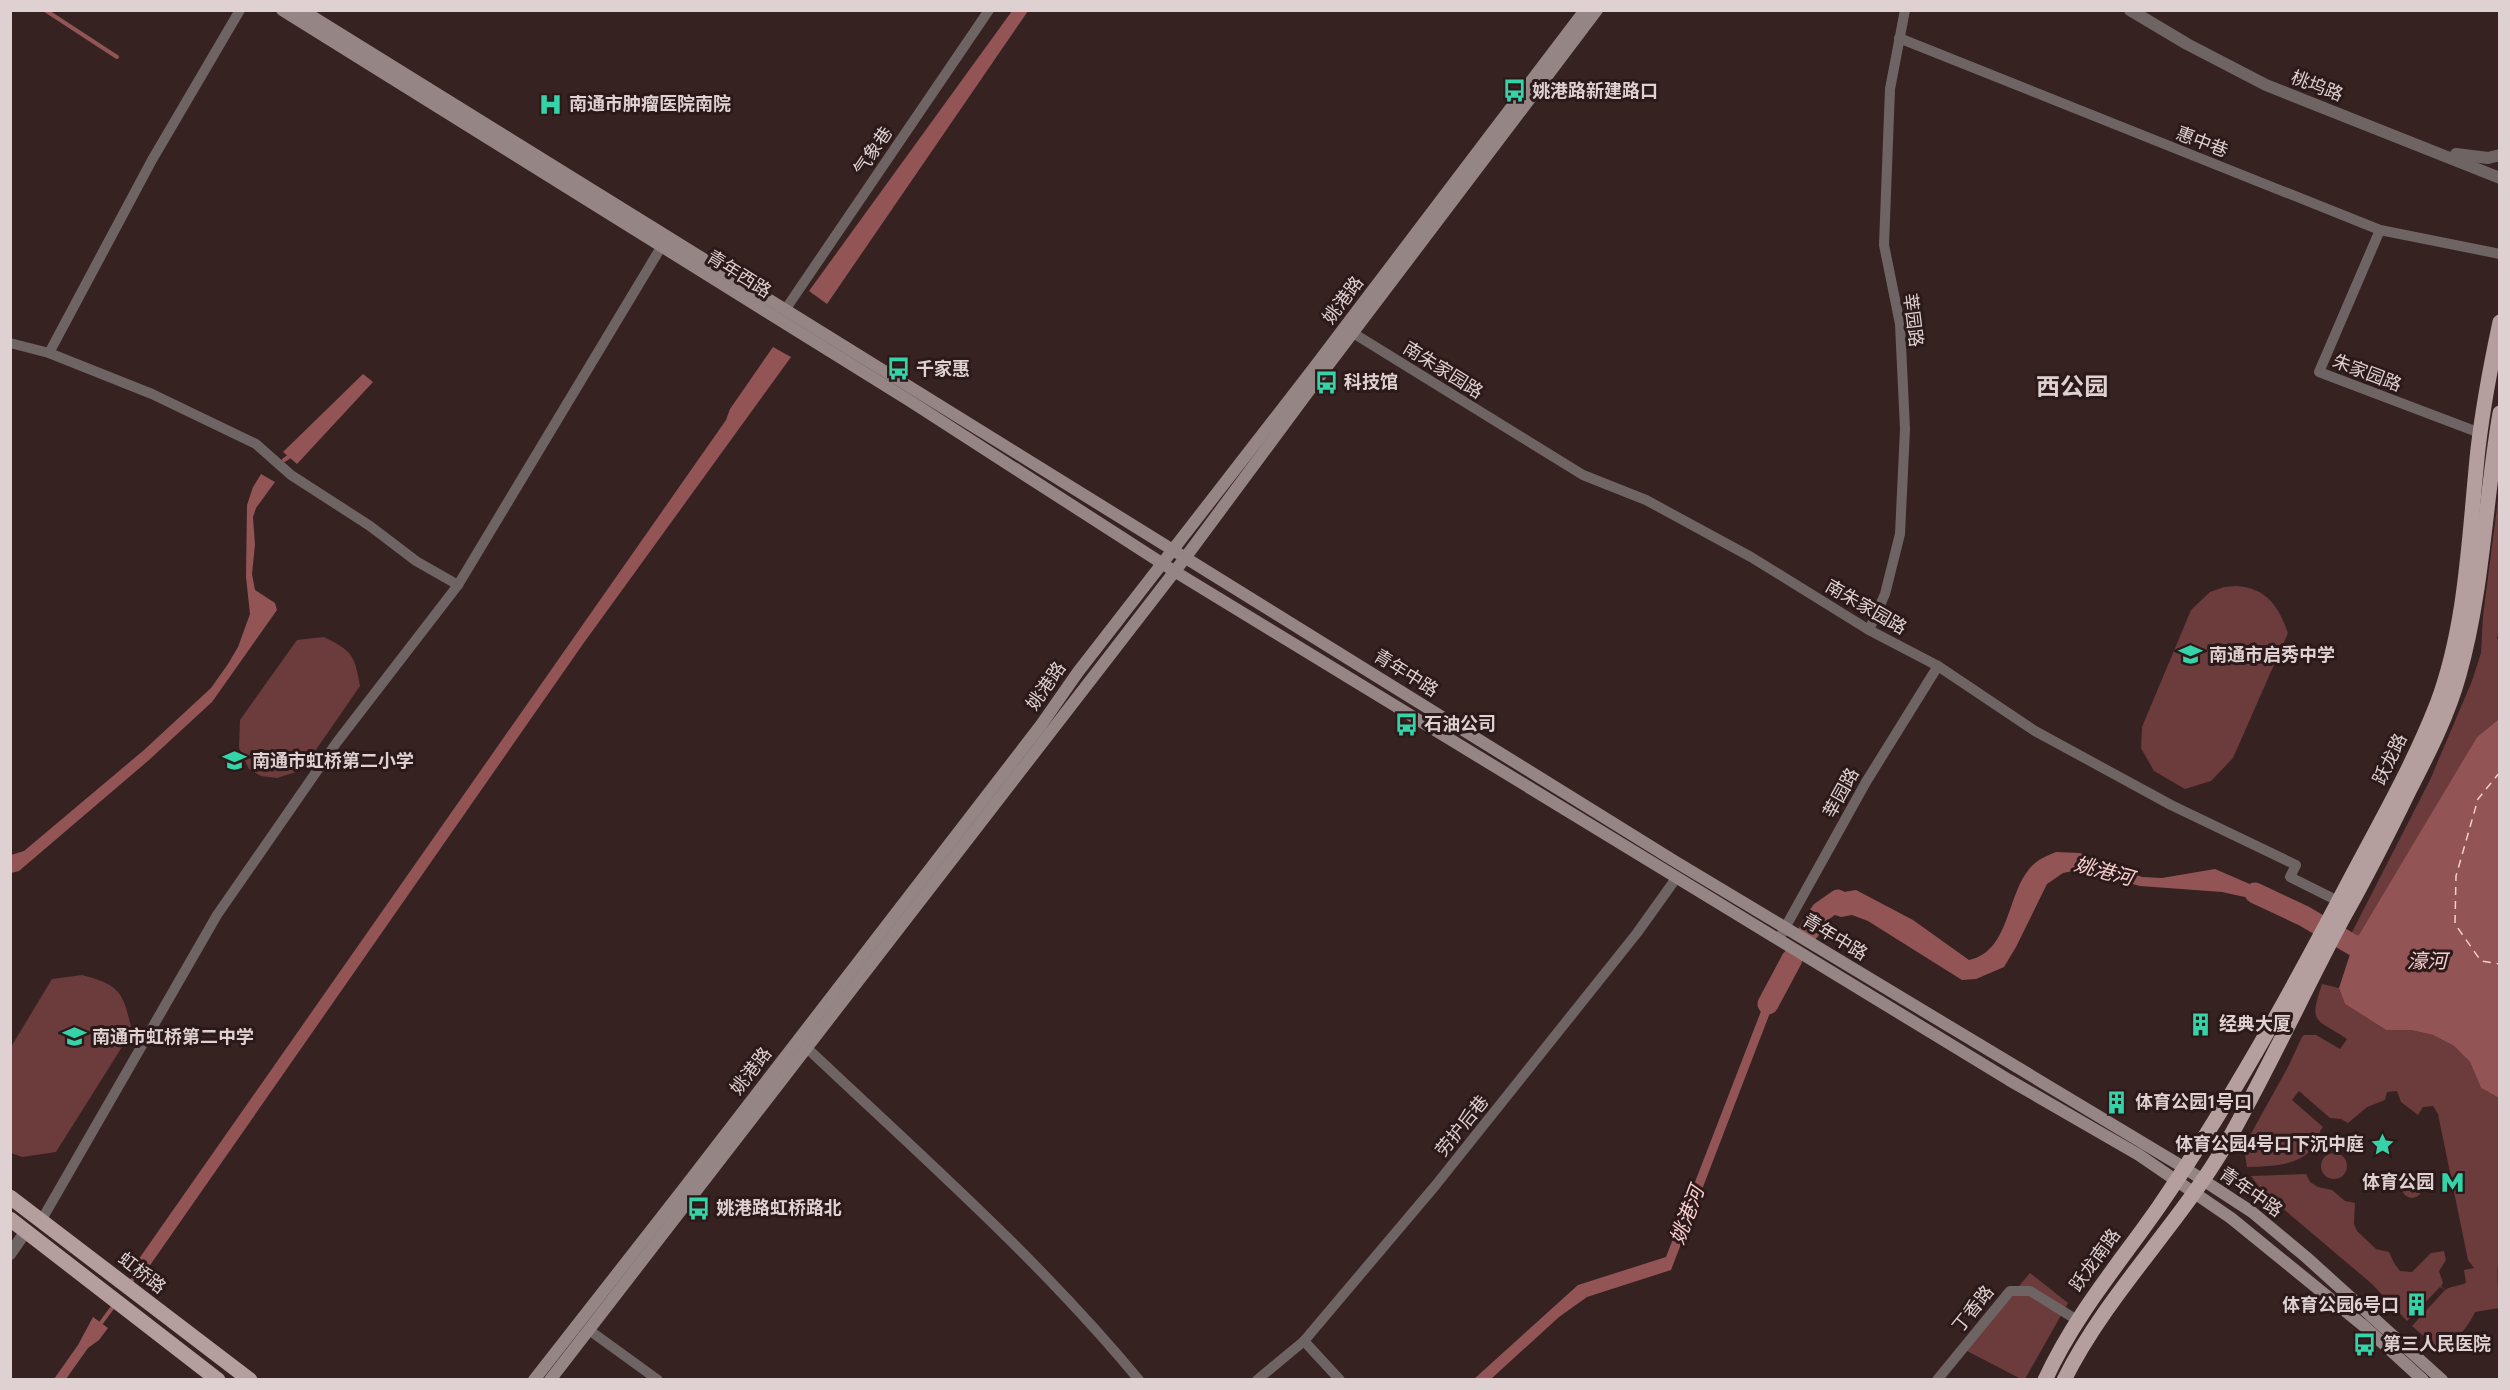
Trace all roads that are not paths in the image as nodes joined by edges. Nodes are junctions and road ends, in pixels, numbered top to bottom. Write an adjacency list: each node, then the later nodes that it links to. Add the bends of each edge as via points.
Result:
1 (240, 10): 21 (street, via 152,160)
2 (282, 10): 9 (main road, 青年西路)
3 (302, 10): 9 (main road, 青年西路)
4 (989, 10): 17 (street, 气象巷)
5 (1585, 10): 24 (main road, 姚港路)
6 (1597, 10): 19 (main road, 姚港路)
7 (1905, 10): 10 (street, 莘园路)
8 (2130, 10): 11 (street, 桃坞路, via 2266,85)
9 (317, 20): 15 (main road, 青年西路)
10 (1899, 38): 14 (street, 惠中巷); 29 (street, 莘园路, via 1890,89 1884,245 1900,324 1905,429 1900,534 1885,594)
11 (2428, 149): 12 (street, via 2488,158); 13 (street, 桃坞路)
12 (2499, 156)
13 (2499, 178)
14 (2380, 230): 16 (street, 惠中巷); 23 (street, 朱家园路, via 2319,372)
15 (665, 242): 17 (main road, 青年西路); 26 (main road, 青年西路); 28 (street)
16 (2499, 254)
17 (784, 310): 24 (main road, 青年西路)
18 (2499, 322): 23 (main road, 跃龙路)
19 (1353, 333): 25 (main road, 姚港路); 29 (street, 南朱家园路, via 1583,475 1646,500 1751,557)
20 (10, 343): 21 (street)
21 (49, 353): 28 (street, via 152,394 256,444 291,475 416,561)
22 (2499, 413): 32 (main road, 跃龙路, via 2483,550 2459,675 2437,736)
23 (2481, 433): 32 (main road, 跃龙路, via 2465,579 2446,673 2419,746)
24 (1171, 550): 25 (main road, 青年西路); 26 (main road, 姚港路)
25 (1185, 558): 27 (main road, 姚港路); 33 (main road, 青年中路)
26 (1161, 563): 27 (main road, 青年西路); 49 (main road, 姚港路)
27 (1174, 571): 31 (main road, 青年中路); 36 (main road, 姚港路)
28 (458, 585): 41 (street, via 337,742 217,915)
29 (1869, 630): 30 (street, 南朱家园路)
30 (1938, 666): 32 (street, 南朱家园路, via 2036,731 2171,805 2296,866 2290,877); 33 (street, 莘园路, via 1866,782)
31 (1677, 877): 34 (main road, 青年中路); 46 (street, 劳护后巷, via 1464,1150)
32 (2341, 911): 35 (main road, 跃龙路)
33 (1785, 928): 34 (street, 莘园路); 37 (main road, 青年中路)
34 (1778, 939): 37 (main road, 青年中路, via 1999,1074 2139,1155)
35 (2319, 953): 37 (main road, 跃龙路); 38 (main road, 跃龙路, via 2226,1144)
36 (807, 1048): 45 (main road, 姚港路); 52 (street, via 1017,1247 1103,1336)
37 (2179, 1173): 38 (main road, 青年中路); 44 (main road, 跃龙南路)
38 (2199, 1186): 57 (main road, via 2092,1331); 58 (main road, 青年中路, via 2231,1218 2365,1327); 59 (main road, 青年中路, via 2252,1212)
39 (10, 1197): 41 (main road, 虹桥路)
40 (10, 1219): 42 (main road, 虹桥路)
41 (41, 1221): 48 (main road, 虹桥路)
42 (26, 1231): 43 (street); 47 (main road, 虹桥路)
43 (10, 1254)
44 (2077, 1320): 55 (street, 丁香路, via 2030,1291 2010,1291); 56 (main road, 跃龙南路)
45 (589, 1330): 50 (main road, 姚港路); 51 (street)
46 (1304, 1341): 53 (street, 劳护后巷); 54 (street)
47 (218, 1380)
48 (250, 1380)
49 (534, 1380)
50 (550, 1380)
51 (658, 1380)
52 (1138, 1380)
53 (1257, 1380)
54 (1340, 1380)
55 (1937, 1380)
56 (2045, 1380)
57 (2064, 1380)
58 (2423, 1380)
59 (2442, 1380)

